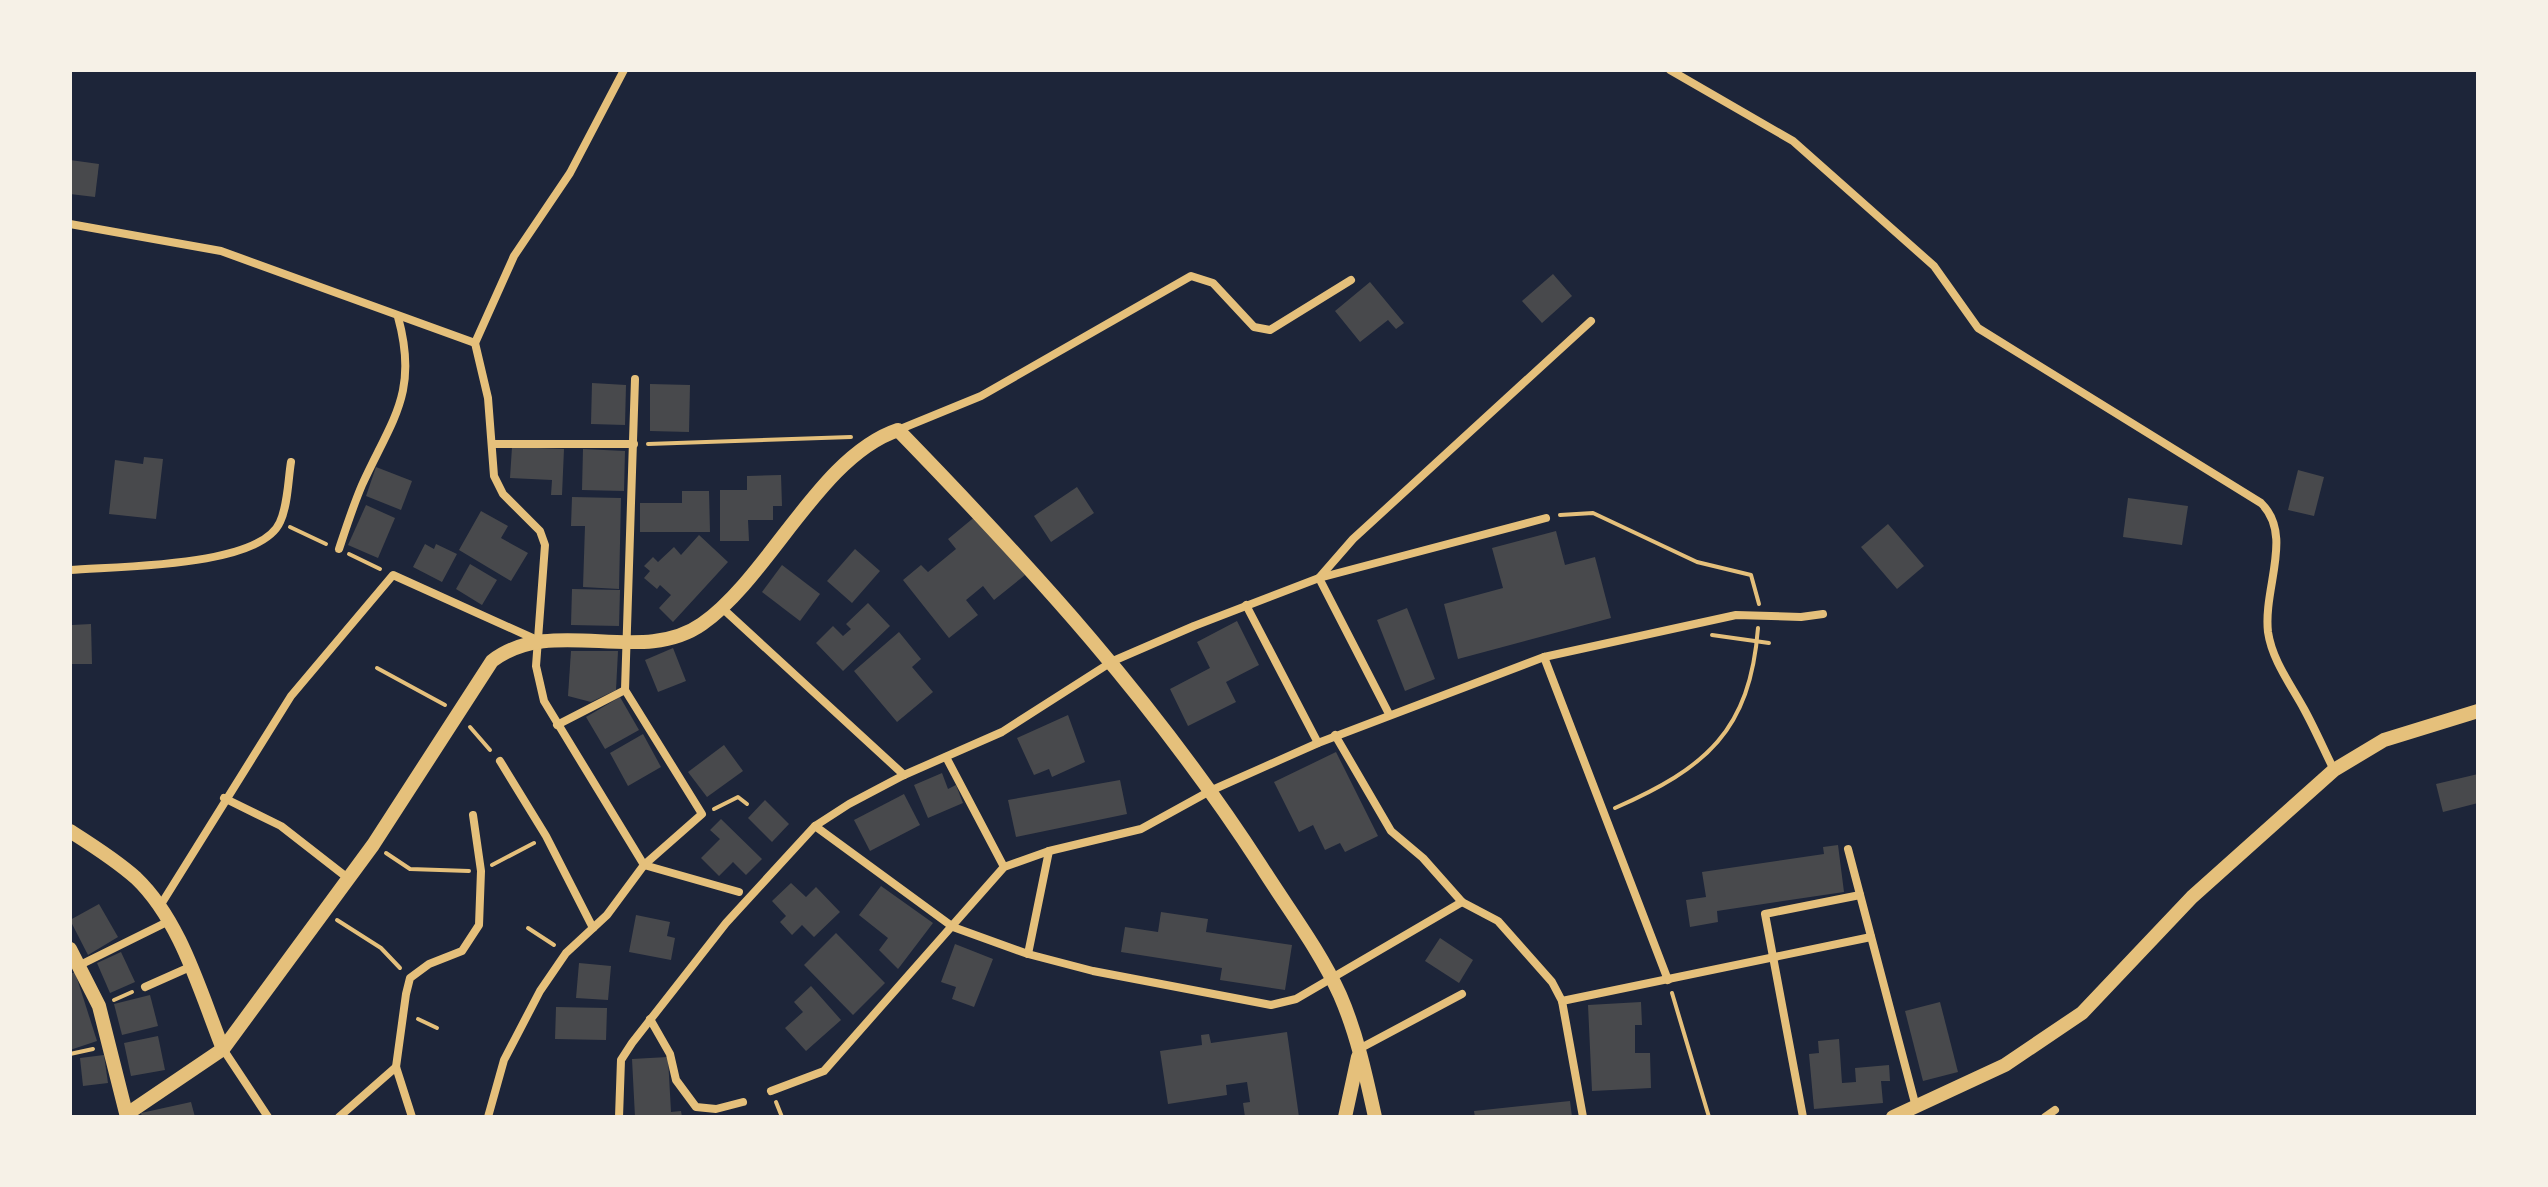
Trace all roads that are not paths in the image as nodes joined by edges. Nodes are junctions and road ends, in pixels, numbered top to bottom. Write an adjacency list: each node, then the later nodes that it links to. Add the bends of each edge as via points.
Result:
1 (624, 70): 7 (street, via 570,173 514,256)
2 (1670, 70): 32 (street, via 1793,141 1934,266 1978,328 2272,513 2278,538 2268,632 2276,660)
3 (70, 224): 5 (street, via 221,251)
4 (1351, 280): 9 (street, via 1264,330 1254,327 1213,283 1191,276 981,396)
5 (398, 317): 7 (street); 14 (street, via 407,359 403,399)
6 (1591, 321): 16 (street, via 1353,539)
7 (475, 343): 10 (street, via 485,374)
8 (635, 379): 11 (street)
9 (898, 430): 18 (street, via 880,436 825,485); 23 (street, via 1022,557)
10 (492, 444): 11 (street); 20 (street, via 498,485 540,531 545,545)
11 (634, 444): 21 (street)
12 (291, 462): 15 (street, via 280,523 252,546 222,557)
13 (1546, 518): 16 (street)
14 (339, 549)
15 (70, 570)
16 (1319, 578): 17 (street); 26 (street)
17 (1246, 605): 23 (street); 29 (street)
18 (721, 607): 21 (street, via 689,632); 33 (street)
19 (1823, 614): 22 (street, via 1736,615)
20 (537, 640): 21 (street); 27 (street, via 544,701); 35 (street, via 393,575 313,667); 43 (street, via 509,648 492,661)
21 (627, 641): 24 (street)
22 (1544, 657): 26 (street); 58 (street)
23 (1113, 661): 30 (street, via 1002,732); 34 (street)
24 (625, 690): 27 (street); 41 (street, via 702,814)
25 (2478, 711): 32 (street, via 2384,740)
26 (1389, 714): 28 (street)
27 (557, 725): 41 (street)
28 (1335, 735): 29 (street); 46 (street, via 1391,831)
29 (1318, 743): 34 (street)
30 (946, 757): 33 (street); 42 (street)
31 (500, 761): 50 (street)
32 (2334, 770): 69 (street, via 2192,897 2082,1013 2005,1065)
33 (904, 775): 37 (street)
34 (1210, 791): 40 (street, via 1141,829); 57 (street)
35 (224, 798): 43 (street, via 281,826); 47 (street)
36 (473, 815): 65 (street, via 481,871 479,925 462,951 410,978)
37 (815, 826): 49 (street); 62 (street, via 726,923)
38 (70, 831): 47 (street, via 136,879)
39 (1848, 849): 45 (street)
40 (1049, 851): 42 (street); 53 (street)
41 (644, 865): 44 (street); 50 (street)
42 (1004, 867): 49 (street)
43 (349, 879): 63 (street)
44 (739, 892)
45 (1860, 895): 51 (street); 54 (street, via 1765,914)
46 (1462, 902): 57 (street); 61 (street, via 1498,921 1552,982)
47 (160, 906): 48 (street)
48 (167, 922): 55 (street); 56 (street)
49 (953, 927): 53 (street); 66 (street, via 824,1071)
50 (593, 928): 74 (street, via 566,953 508,1049)
51 (1871, 937): 54 (street); 69 (street)
52 (70, 949): 55 (street)
53 (1028, 954): 57 (street, via 1271,1005 1296,999)
54 (1774, 957): 58 (street); 79 (street)
55 (80, 965): 70 (street, via 99,1006)
56 (190, 967): 59 (street); 63 (street)
57 (1332, 978): 64 (street)
58 (1668, 980): 61 (street)
59 (145, 987)
60 (1462, 994): 64 (street)
61 (1562, 1001): 78 (street)
62 (650, 1019): 67 (street, via 670,1054 676,1080 696,1107 716,1109); 75 (street, via 621,1060)
63 (223, 1049): 70 (street); 71 (street)
64 (1359, 1049): 76 (street); 77 (street)
65 (396, 1067): 72 (street); 73 (street)
66 (771, 1091)
67 (743, 1102)
68 (2055, 1110): 81 (street)
69 (1918, 1112): 80 (street)
70 (127, 1116)
71 (268, 1117)
72 (339, 1117)
73 (412, 1117)
74 (488, 1117)
75 (619, 1117)
76 (1345, 1117)
77 (1375, 1117)
78 (1583, 1117)
79 (1803, 1117)
80 (1893, 1117)
81 (2045, 1117)

